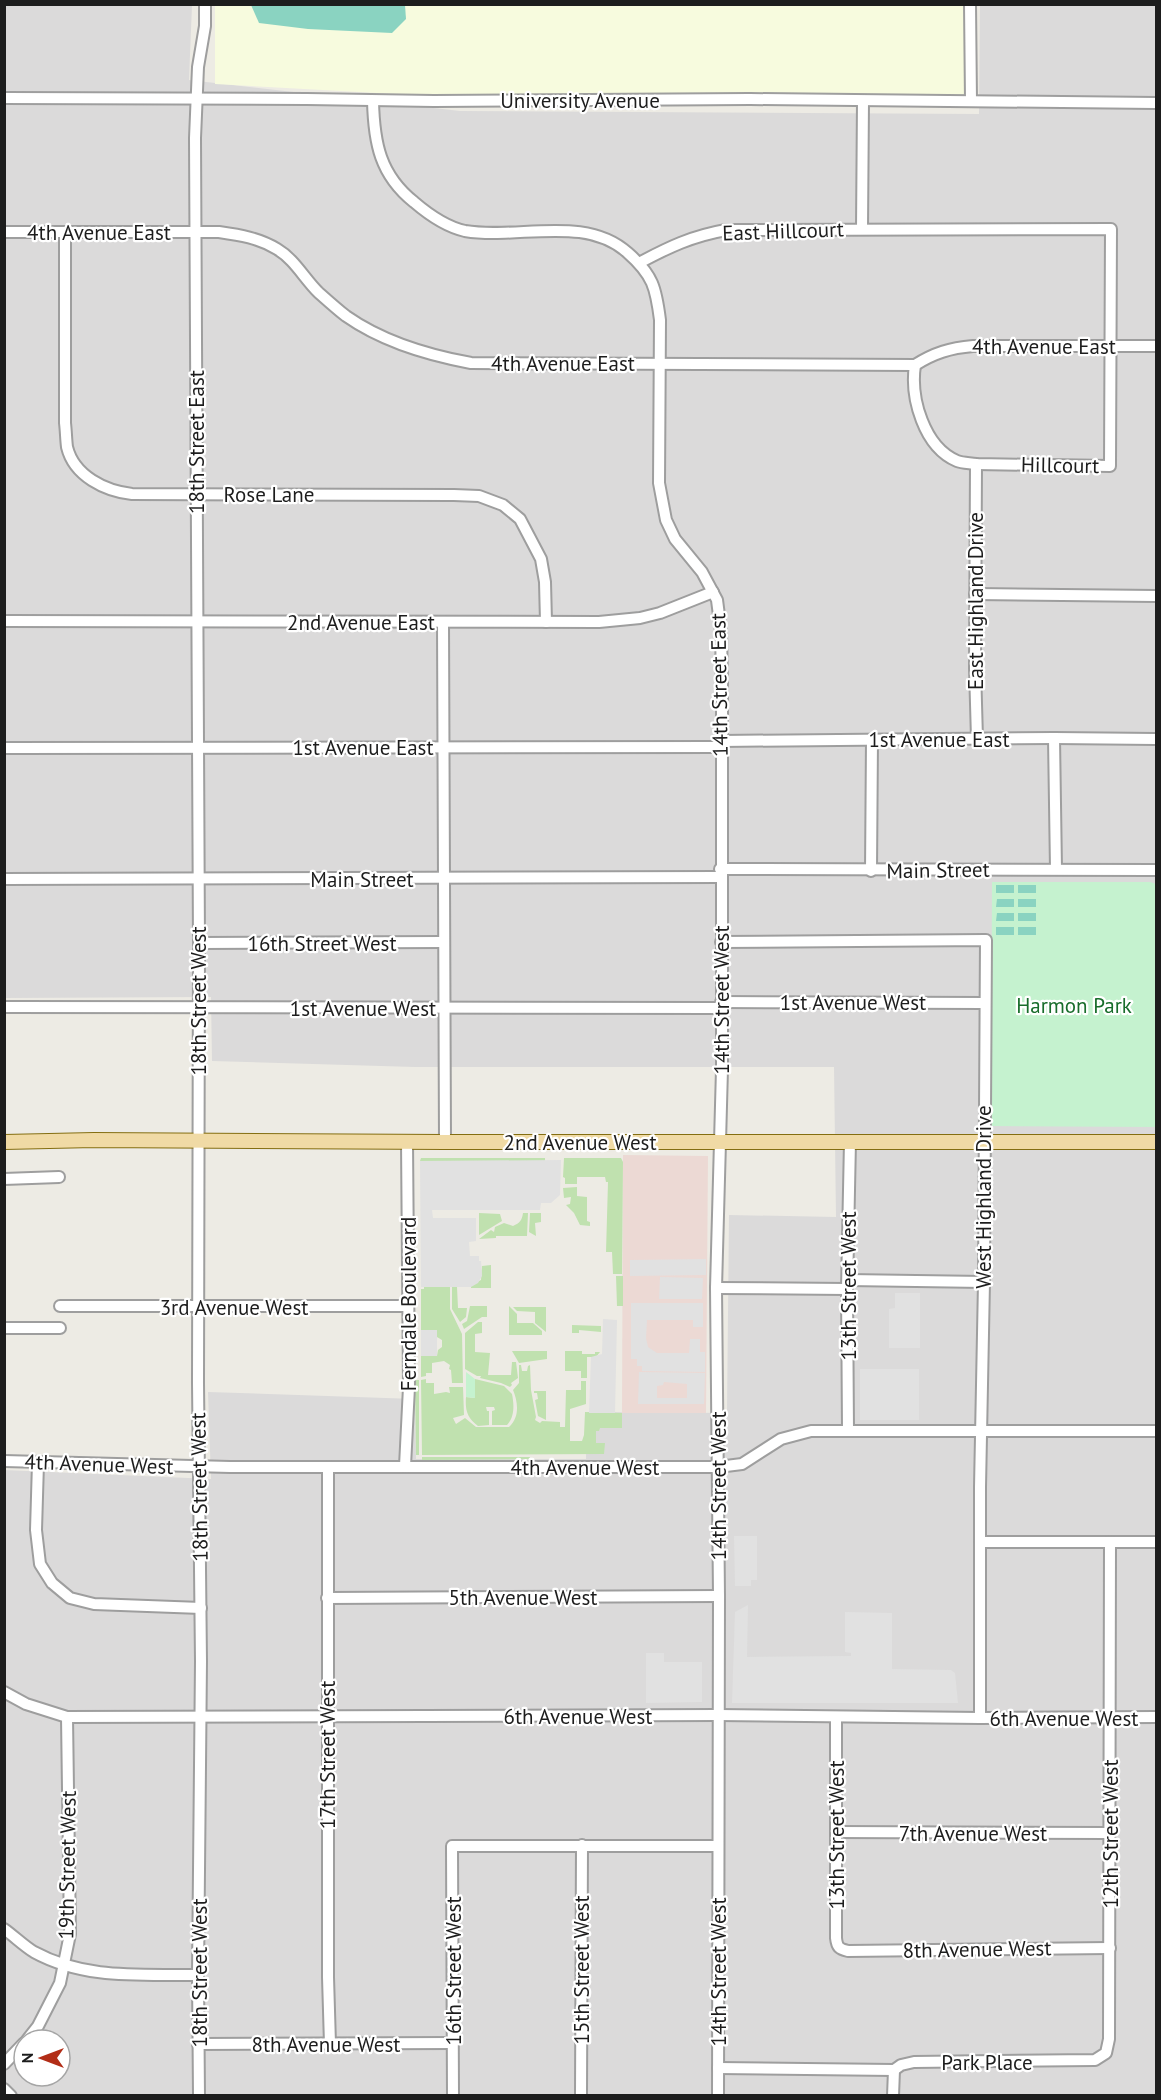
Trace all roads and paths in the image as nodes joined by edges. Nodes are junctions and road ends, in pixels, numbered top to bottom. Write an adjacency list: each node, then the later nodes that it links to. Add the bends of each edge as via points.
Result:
1 (205, 4): 4 (street, 18th Street East)
2 (970, 4): 7 (street)
3 (4, 99): 4 (street, University Avenue)
4 (197, 99): 5 (street, University Avenue); 13 (street, 18th Street East)
5 (373, 101): 6 (street, University Avenue); 14 (street, via 374,130 383,167 403,193 429,215 463,230 581,231 599,235 616,242)
6 (863, 101): 7 (street, University Avenue); 9 (street)
7 (971, 101): 8 (street, University Avenue)
8 (1156, 103)
9 (862, 228): 10 (street, East Hillcourt); 14 (street, East Hillcourt, via 726,230 674,244)
10 (1111, 229): 15 (street, Hillcourt)
11 (4, 232): 12 (street, 4th Avenue East)
12 (65, 232): 13 (street, 4th Avenue East); 20 (street, Rose Lane, via 68,449 80,471 116,492)
13 (195, 233): 17 (street, 4th Avenue East, via 250,237 278,249 347,316 386,339 430,355 471,363); 20 (street, 18th Street East)
14 (639, 262): 17 (street, 14th Street East, via 657,295)
15 (1111, 346): 16 (street, 4th Avenue East); 18 (street, 4th Avenue East, via 952,348); 19 (street, Hillcourt, via 1110,466)
16 (1156, 346)
17 (660, 363): 18 (street, 4th Avenue East); 21 (street, 14th Street East, via 659,483 666,520)
18 (915, 365): 19 (street, Hillcourt, via 917,404 927,431 941,451 957,461)
19 (976, 464): 22 (street, East Highland Drive)
20 (196, 494): 25 (street, 18th Street East); 27 (street, Rose Lane, via 479,496 503,505 520,519 541,559)
21 (713, 592): 27 (street, 2nd Avenue East, via 640,618); 32 (street, 14th Street East, via 721,631)
22 (975, 594): 23 (street); 29 (street, East Highland Drive)
23 (1156, 596)
24 (4, 621): 25 (street, 2nd Avenue East)
25 (196, 621): 26 (street, 2nd Avenue East); 33 (street, 18th Street East)
26 (443, 622): 27 (street, 2nd Avenue East); 34 (street)
27 (546, 622)
28 (1054, 738): 29 (street, 1st Avenue East); 30 (street, 1st Avenue East); 36 (street)
29 (977, 739): 31 (street, 1st Avenue East)
30 (1156, 739)
31 (872, 740): 32 (street, 1st Avenue East); 38 (street)
32 (721, 744): 34 (street, 1st Avenue East); 39 (street, 14th Street East)
33 (198, 747): 34 (street, 1st Avenue East); 35 (street, 1st Avenue East); 41 (street, 18th Street East)
34 (444, 747): 42 (street)
35 (4, 748)
36 (1056, 868): 37 (street, Main Street); 38 (street, Main Street)
37 (1156, 870)
38 (871, 871): 39 (street, Main Street)
39 (720, 873): 42 (street, Main Street); 44 (street, 14th Street West)
40 (4, 879): 41 (street, Main Street)
41 (198, 879): 42 (street, Main Street); 45 (street, 18th Street West)
42 (444, 879): 43 (street)
43 (444, 942): 45 (street, 16th Street West); 50 (street)
44 (721, 942): 46 (street, West Highland Drive, via 986,940); 47 (street, 14th Street West)
45 (199, 943): 49 (street, 18th Street West)
46 (985, 1002): 47 (street, 1st Avenue West); 57 (street, West Highland Drive)
47 (721, 1005): 50 (street, 1st Avenue West); 55 (street, 14th Street West)
48 (4, 1007): 49 (street, 1st Avenue West)
49 (198, 1008): 50 (street, 1st Avenue West); 51 (street, 18th Street West)
50 (444, 1008): 54 (street)
51 (198, 1141): 52 (main road, 2nd Avenue West); 53 (main road, 2nd Avenue West); 66 (street, 18th Street West)
52 (407, 1141): 54 (main road, 2nd Avenue West); 65 (street, Ferndale Boulevard)
53 (4, 1142)
54 (444, 1142): 55 (main road, 2nd Avenue West)
55 (720, 1142): 56 (main road, 2nd Avenue West); 63 (street, 14th Street West)
56 (850, 1142): 57 (main road, 2nd Avenue West); 62 (street, 13th Street West)
57 (984, 1142): 58 (main road, 2nd Avenue West); 61 (street, West Highland Drive)
58 (1156, 1142)
59 (59, 1177): 60 (street)
60 (4, 1179)
61 (984, 1282): 62 (street); 71 (street, West Highland Drive)
62 (847, 1285): 63 (street); 69 (street, 13th Street West)
63 (716, 1288): 77 (street, 14th Street West)
64 (60, 1306): 66 (street, 3rd Avenue West)
65 (408, 1306): 66 (street, 3rd Avenue West); 74 (street, Ferndale Boulevard)
66 (198, 1307): 75 (street, 18th Street West)
67 (4, 1328): 68 (street)
68 (60, 1328)
69 (848, 1430): 71 (street, 4th Avenue West); 77 (street, 4th Avenue West, via 798,1433 742,1464)
70 (1156, 1431): 71 (street, 4th Avenue West)
71 (981, 1432): 78 (street, West Highland Drive)
72 (4, 1461): 73 (street, 4th Avenue West)
73 (38, 1463): 75 (street, 4th Avenue West); 83 (street, via 36,1530 40,1563 52,1584 70,1598 94,1604)
74 (405, 1466): 76 (street, 4th Avenue West); 77 (street, 4th Avenue West)
75 (199, 1467): 76 (street, 4th Avenue West); 83 (street, 18th Street West)
76 (328, 1467): 82 (street, 17th Street West)
77 (718, 1467): 81 (street, 14th Street West)
78 (980, 1542): 79 (street); 91 (street, West Highland Drive)
79 (1110, 1542): 80 (street); 92 (street, 12th Street West)
80 (1156, 1542)
81 (718, 1596): 82 (street, 5th Avenue West); 85 (street, 14th Street West)
82 (327, 1598): 88 (street, 17th Street West)
83 (201, 1608): 86 (street, 18th Street West)
84 (4, 1692): 87 (street, 6th Avenue West, via 26,1704)
85 (718, 1715): 88 (street, 6th Avenue West); 89 (street, 6th Avenue West); 96 (street, 14th Street West)
86 (201, 1716): 87 (street, 6th Avenue West); 88 (street, 6th Avenue West); 101 (street, 18th Street West)
87 (67, 1717): 100 (street, 19th Street West, via 70,1934)
88 (327, 1717): 105 (street, 17th Street West)
89 (836, 1717): 91 (street, 6th Avenue West); 93 (street, 13th Street West)
90 (1156, 1717): 92 (street, 6th Avenue West)
91 (980, 1718): 92 (street, 6th Avenue West)
92 (1110, 1718): 94 (street, 12th Street West)
93 (837, 1832): 94 (street, 7th Avenue West); 99 (street, 13th Street West, via 836,1945)
94 (1110, 1833): 98 (street, 12th Street West)
95 (582, 1845): 96 (street); 103 (street, 16th Street West, via 452,1846); 113 (street, 15th Street West)
96 (718, 1846): 107 (street, 14th Street West)
97 (4, 1929): 100 (street, via 32,1951)
98 (1110, 1948): 99 (street, 8th Avenue West); 106 (street, 12th Street West)
99 (843, 1950)
100 (64, 1964): 101 (street, via 124,1975); 102 (street, 19th Street West, via 60,1983)
101 (198, 1975): 104 (street, 18th Street West)
102 (36, 2028)
103 (453, 2043): 105 (street, 8th Avenue West); 112 (street, 16th Street West)
104 (198, 2044): 105 (street, 8th Avenue West); 111 (street, 18th Street West)
105 (330, 2044)
106 (1106, 2053): 108 (street, Park Place, via 1085,2061 914,2062)
107 (718, 2068): 108 (street, Park Place); 114 (street, 14th Street West)
108 (894, 2070): 115 (street)
109 (4, 2089): 110 (street)
110 (11, 2096)
111 (199, 2096)
112 (453, 2096)
113 (581, 2096)
114 (718, 2096)
115 (894, 2096)

